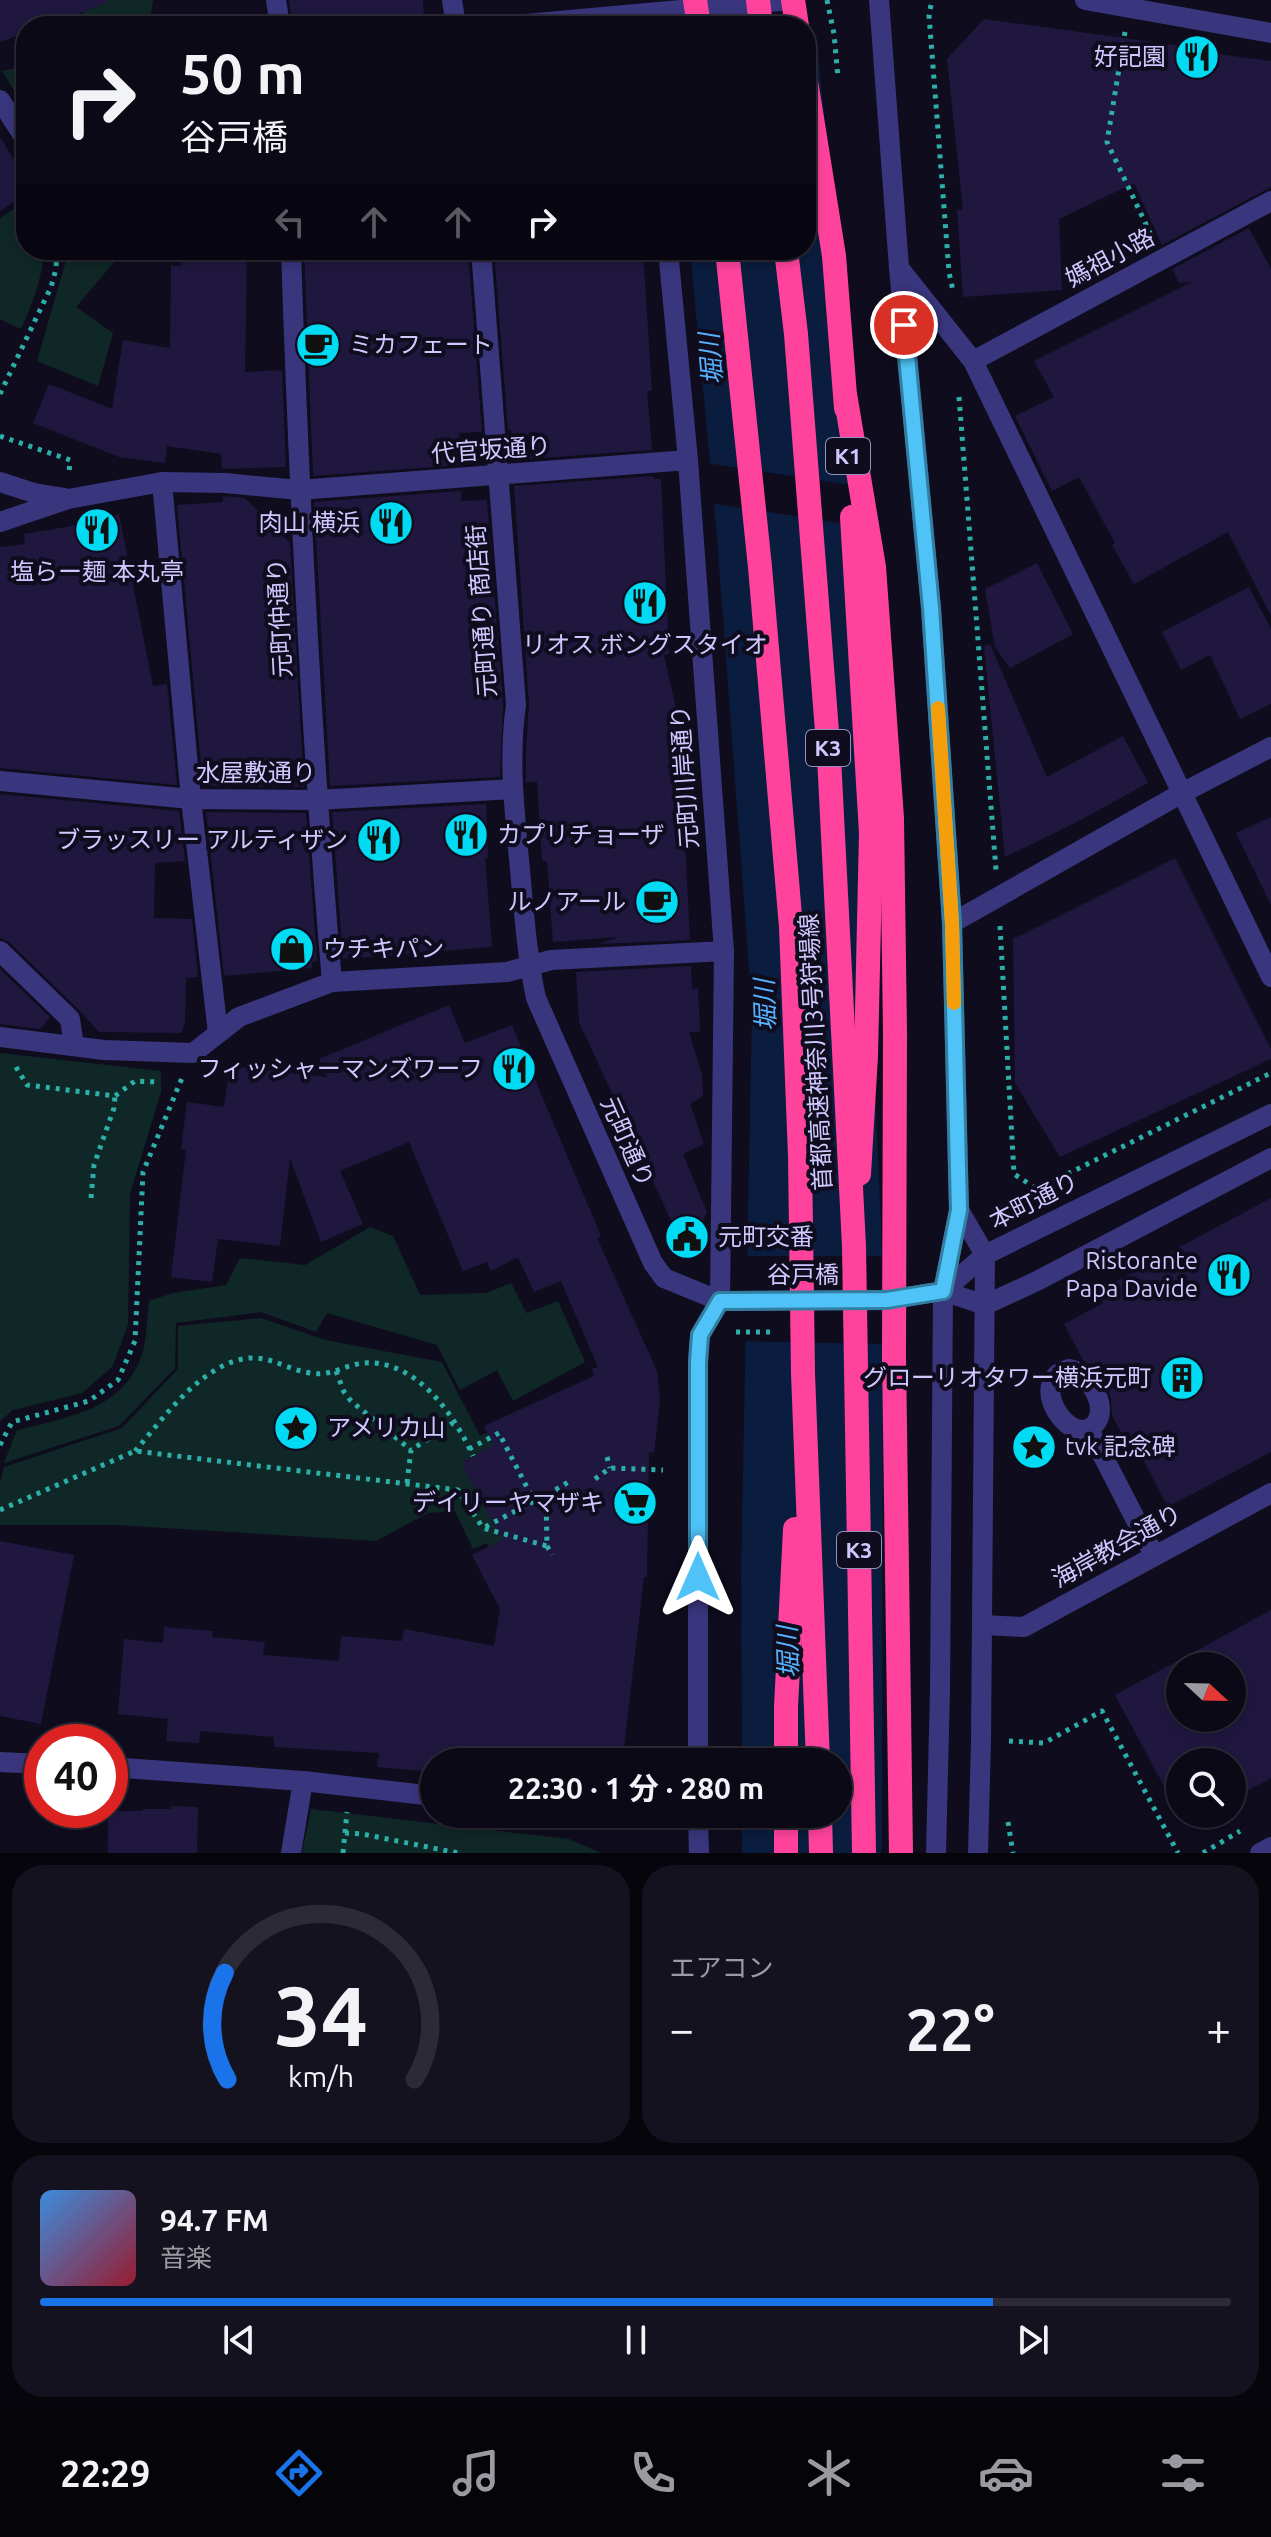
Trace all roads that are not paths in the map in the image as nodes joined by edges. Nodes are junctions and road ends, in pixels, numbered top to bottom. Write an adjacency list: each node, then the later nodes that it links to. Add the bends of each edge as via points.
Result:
1 (792, 0): 4 (street, bridge)
2 (879, 0): 16 (street)
3 (1085, 0): 6 (street)
4 (648, 12): 5 (street)
5 (607, 16)
6 (1271, 33)
7 (0, 100): 8 (street)
8 (16, 125)
9 (816, 144): 18 (highway, K1, bridge, via 834,256)
10 (1271, 201): 17 (street, 媽祖小路)
11 (291, 260): 23 (street, 元町仲通り)
12 (482, 260): 20 (street, 元町通り 商店街)
13 (669, 260): 19 (street, 元町川岸通り)
14 (728, 260): 49 (highway, 首都高速神奈川3号狩場線 / K3, bridge, via 791,927)
15 (787, 260): 44 (highway, 首都高速神奈川3号狩場線 / K3, bridge, via 829,757)
16 (899, 268): 17 (street); 32 (street, via 931,608)
17 (973, 361): 29 (street)
18 (845, 394): 44 (highway, K1, bridge, via 871,833 866,1056); 71 (highway, bridge, via 874,567 892,818)
19 (688, 460): 20 (street, 代官坂通り); 34 (street, 元町川岸通り)
20 (498, 476): 23 (street, 代官坂通り); 28 (street, 元町通り 商店街, via 516,705)
21 (0, 482): 24 (street)
22 (162, 482): 23 (street, 代官坂通り); 24 (street, 代官坂通り); 30 (street)
23 (299, 490): 31 (street, 元町仲通り)
24 (68, 499): 25 (street)
25 (0, 522)
26 (1271, 747): 29 (street)
27 (0, 781): 30 (street, 水屋敷通り)
28 (513, 789): 31 (street, 水屋敷通り); 35 (street, 元町通り 商店街)
29 (1182, 793): 32 (street); 36 (street)
30 (191, 799): 31 (street, 水屋敷通り); 38 (street)
31 (316, 800): 37 (street, 元町仲通り)
32 (952, 923): 43 (street)
33 (0, 951): 40 (street, via 70,1019)
34 (724, 951): 35 (street, via 551,960); 47 (street, 元町川岸通り)
35 (530, 967): 37 (street); 47 (street, 元町通り, via 536,998 653,1263 664,1278)
36 (1271, 977)
37 (332, 982): 38 (street, via 239,1017)
38 (218, 1033): 40 (street, via 193,1053)
39 (0, 1037): 40 (street)
40 (74, 1046)
41 (1271, 1114): 45 (street, 本町通り)
42 (1271, 1158): 48 (street)
43 (959, 1210): 45 (street); 46 (street)
44 (854, 1246): 70 (highway, 首都高速神奈川3号狩場線 / K3, bridge)
45 (985, 1255): 46 (street, 本町通り); 48 (street)
46 (943, 1291): 47 (street, 谷戸橋, bridge, via 887,1300); 48 (street); 72 (street)
47 (720, 1301): 54 (street, via 700,1335 698,1362)
48 (985, 1305): 53 (street)
49 (803, 1373): 55 (highway, bridge); 56 (highway, 首都高速神奈川3号狩場線 / K3, bridge)
50 (1089, 1429): 52 (street)
51 (1271, 1493): 52 (street, 海岸教会通り)
52 (1154, 1555): 53 (street, 海岸教会通り, via 1024,1627)
53 (982, 1625): 73 (street)
54 (698, 1748)
55 (786, 1748)
56 (817, 1748)
57 (0, 1762): 58 (street)
58 (24, 1763)
59 (128, 1768): 60 (street)
60 (303, 1781): 61 (street); 66 (street)
61 (420, 1794)
62 (698, 1828): 67 (street)
63 (786, 1828): 68 (highway)
64 (820, 1828): 69 (highway)
65 (1271, 1847): 74 (street)
66 (291, 1853)
67 (699, 1853)
68 (786, 1853)
69 (821, 1853)
70 (864, 1853)
71 (901, 1853)
72 (936, 1853)
73 (978, 1853)
74 (1260, 1853)

